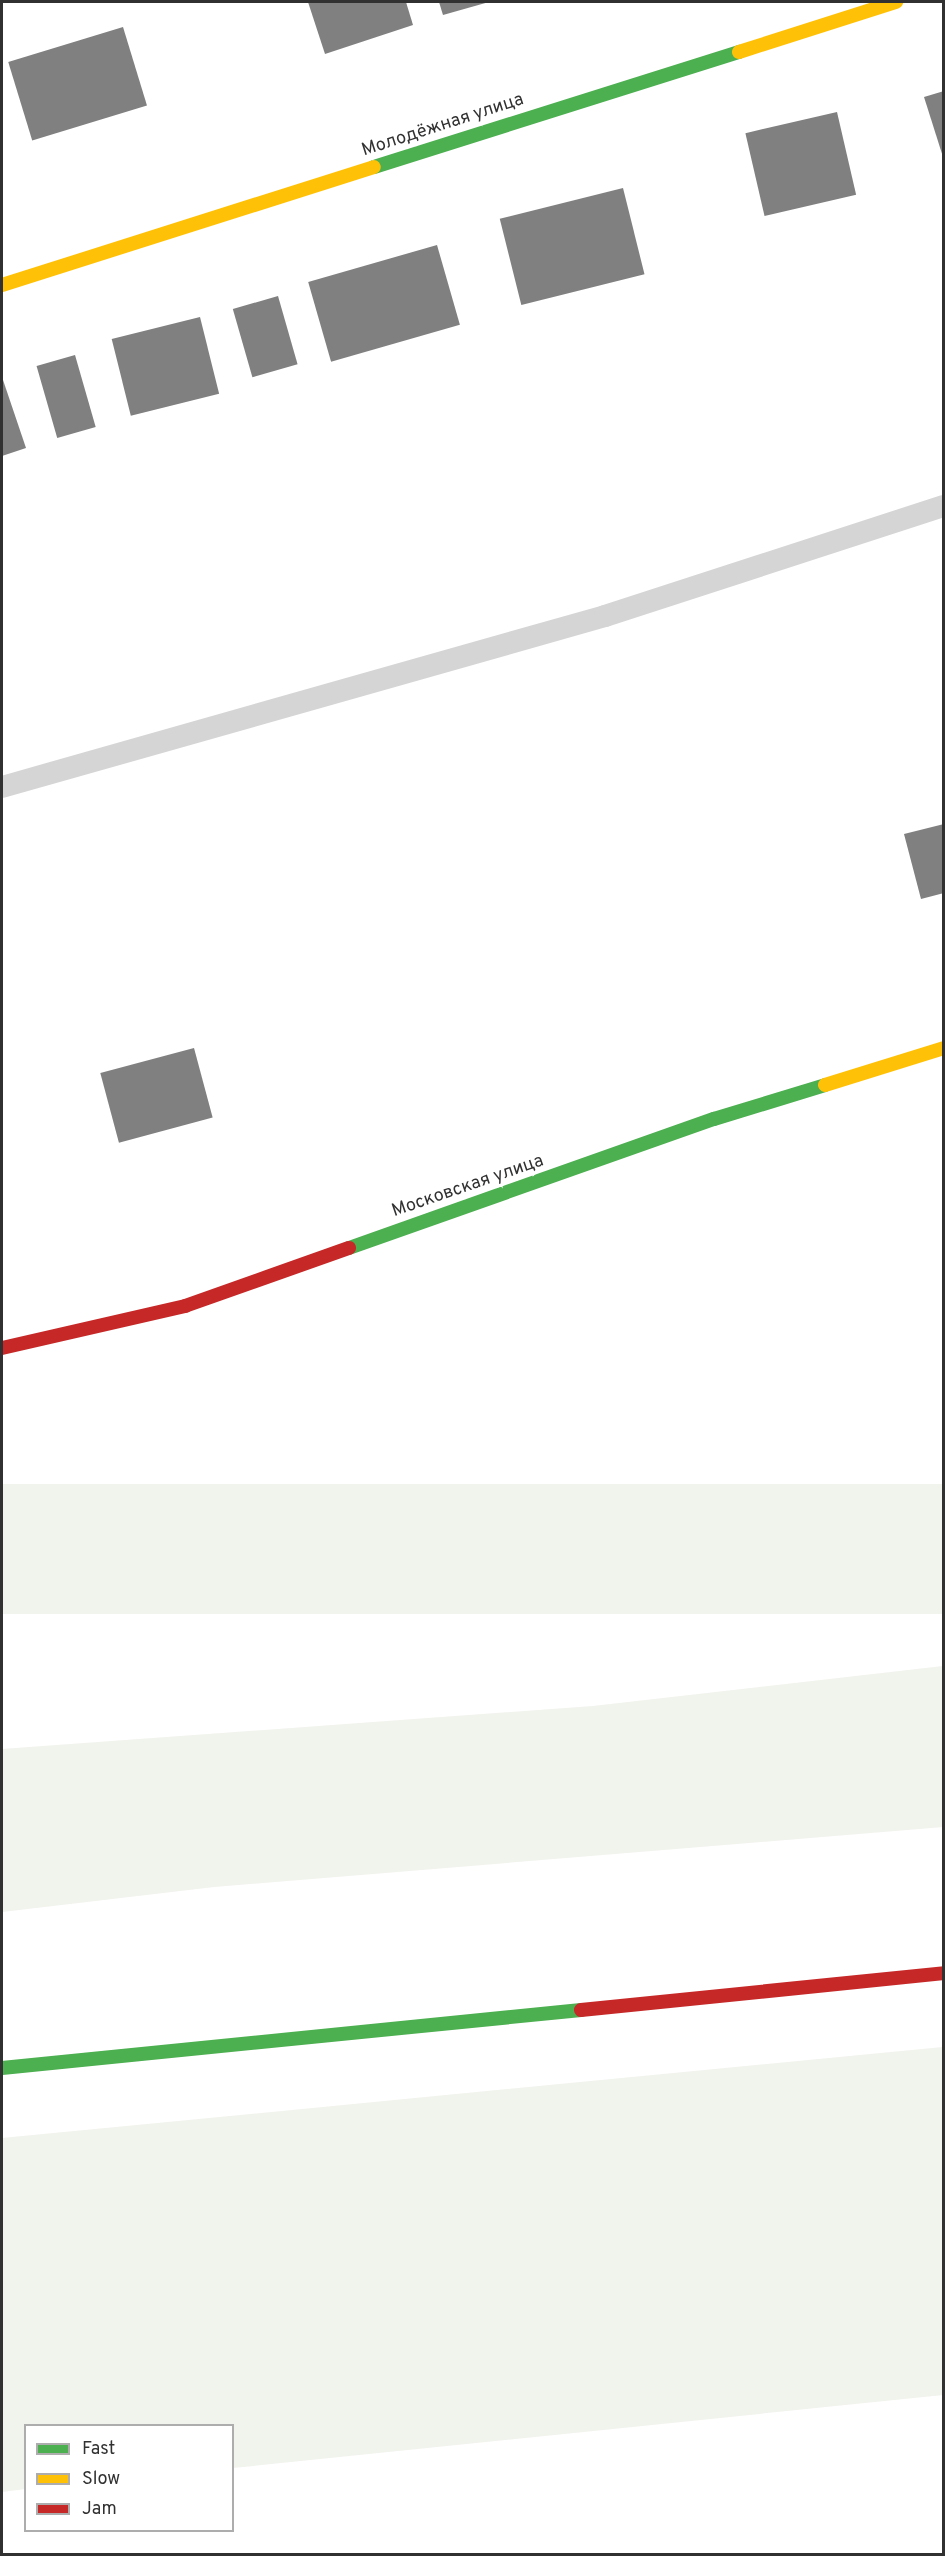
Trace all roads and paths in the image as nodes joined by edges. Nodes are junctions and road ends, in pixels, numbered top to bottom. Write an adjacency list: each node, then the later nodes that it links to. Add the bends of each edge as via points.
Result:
1 (896, 2): 2 (street, Молодёжная улица)
2 (2, 285)
3 (944, 506): 4 (lane, via 605,616)
4 (2, 788)
5 (944, 1048): 6 (street, Московская улица, via 714,1119 185,1306)
6 (2, 1348)
7 (944, 1973): 8 (street)
8 (2, 2068)

